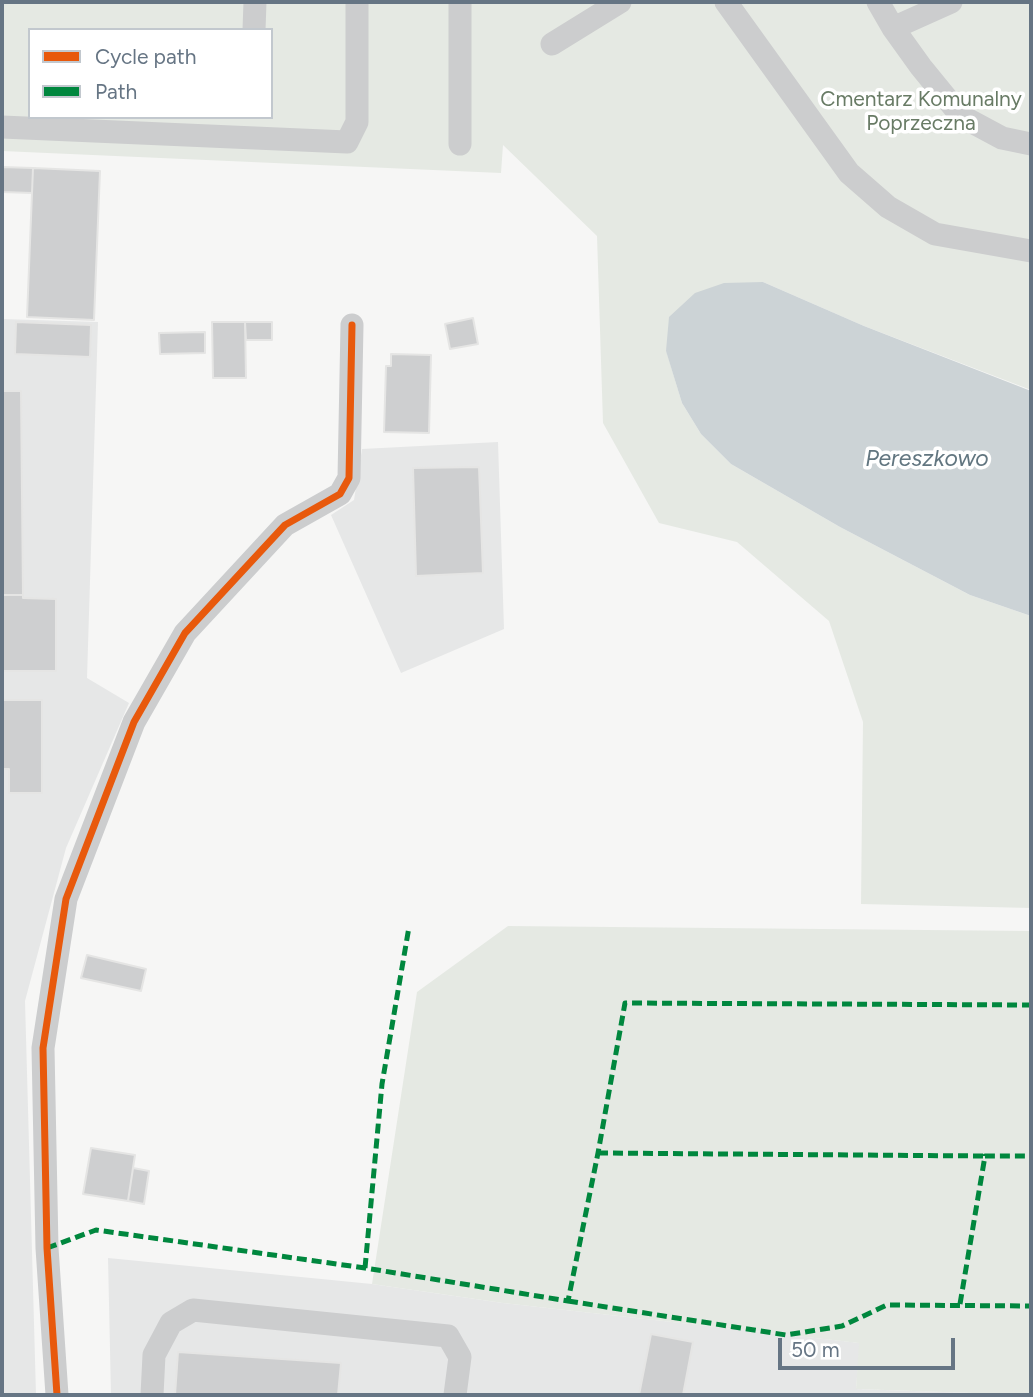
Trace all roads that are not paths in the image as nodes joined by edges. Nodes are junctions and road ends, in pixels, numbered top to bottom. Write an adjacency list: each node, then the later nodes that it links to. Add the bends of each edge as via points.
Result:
1 (255, 2): 8 (street)
2 (358, 2): 11 (street, via 357,122 347,142)
3 (460, 2): 12 (street)
4 (620, 2): 10 (street)
5 (726, 2): 14 (street, via 849,173 888,207 935,234)
6 (878, 2): 9 (street)
7 (951, 2): 9 (street)
8 (254, 28)
9 (893, 28): 13 (street, via 961,116 1002,138)
10 (552, 44)
11 (2, 127)
12 (460, 144)
13 (1031, 144)
14 (1031, 251)
15 (352, 325): 16 (street, via 349,478 340,494 285,525 185,633 134,722 66,899 43,1048 47,1248)
16 (57, 1395)
17 (152, 1395): 18 (street, via 153,1355 171,1323 193,1310 448,1336 460,1357)
18 (455, 1395)

